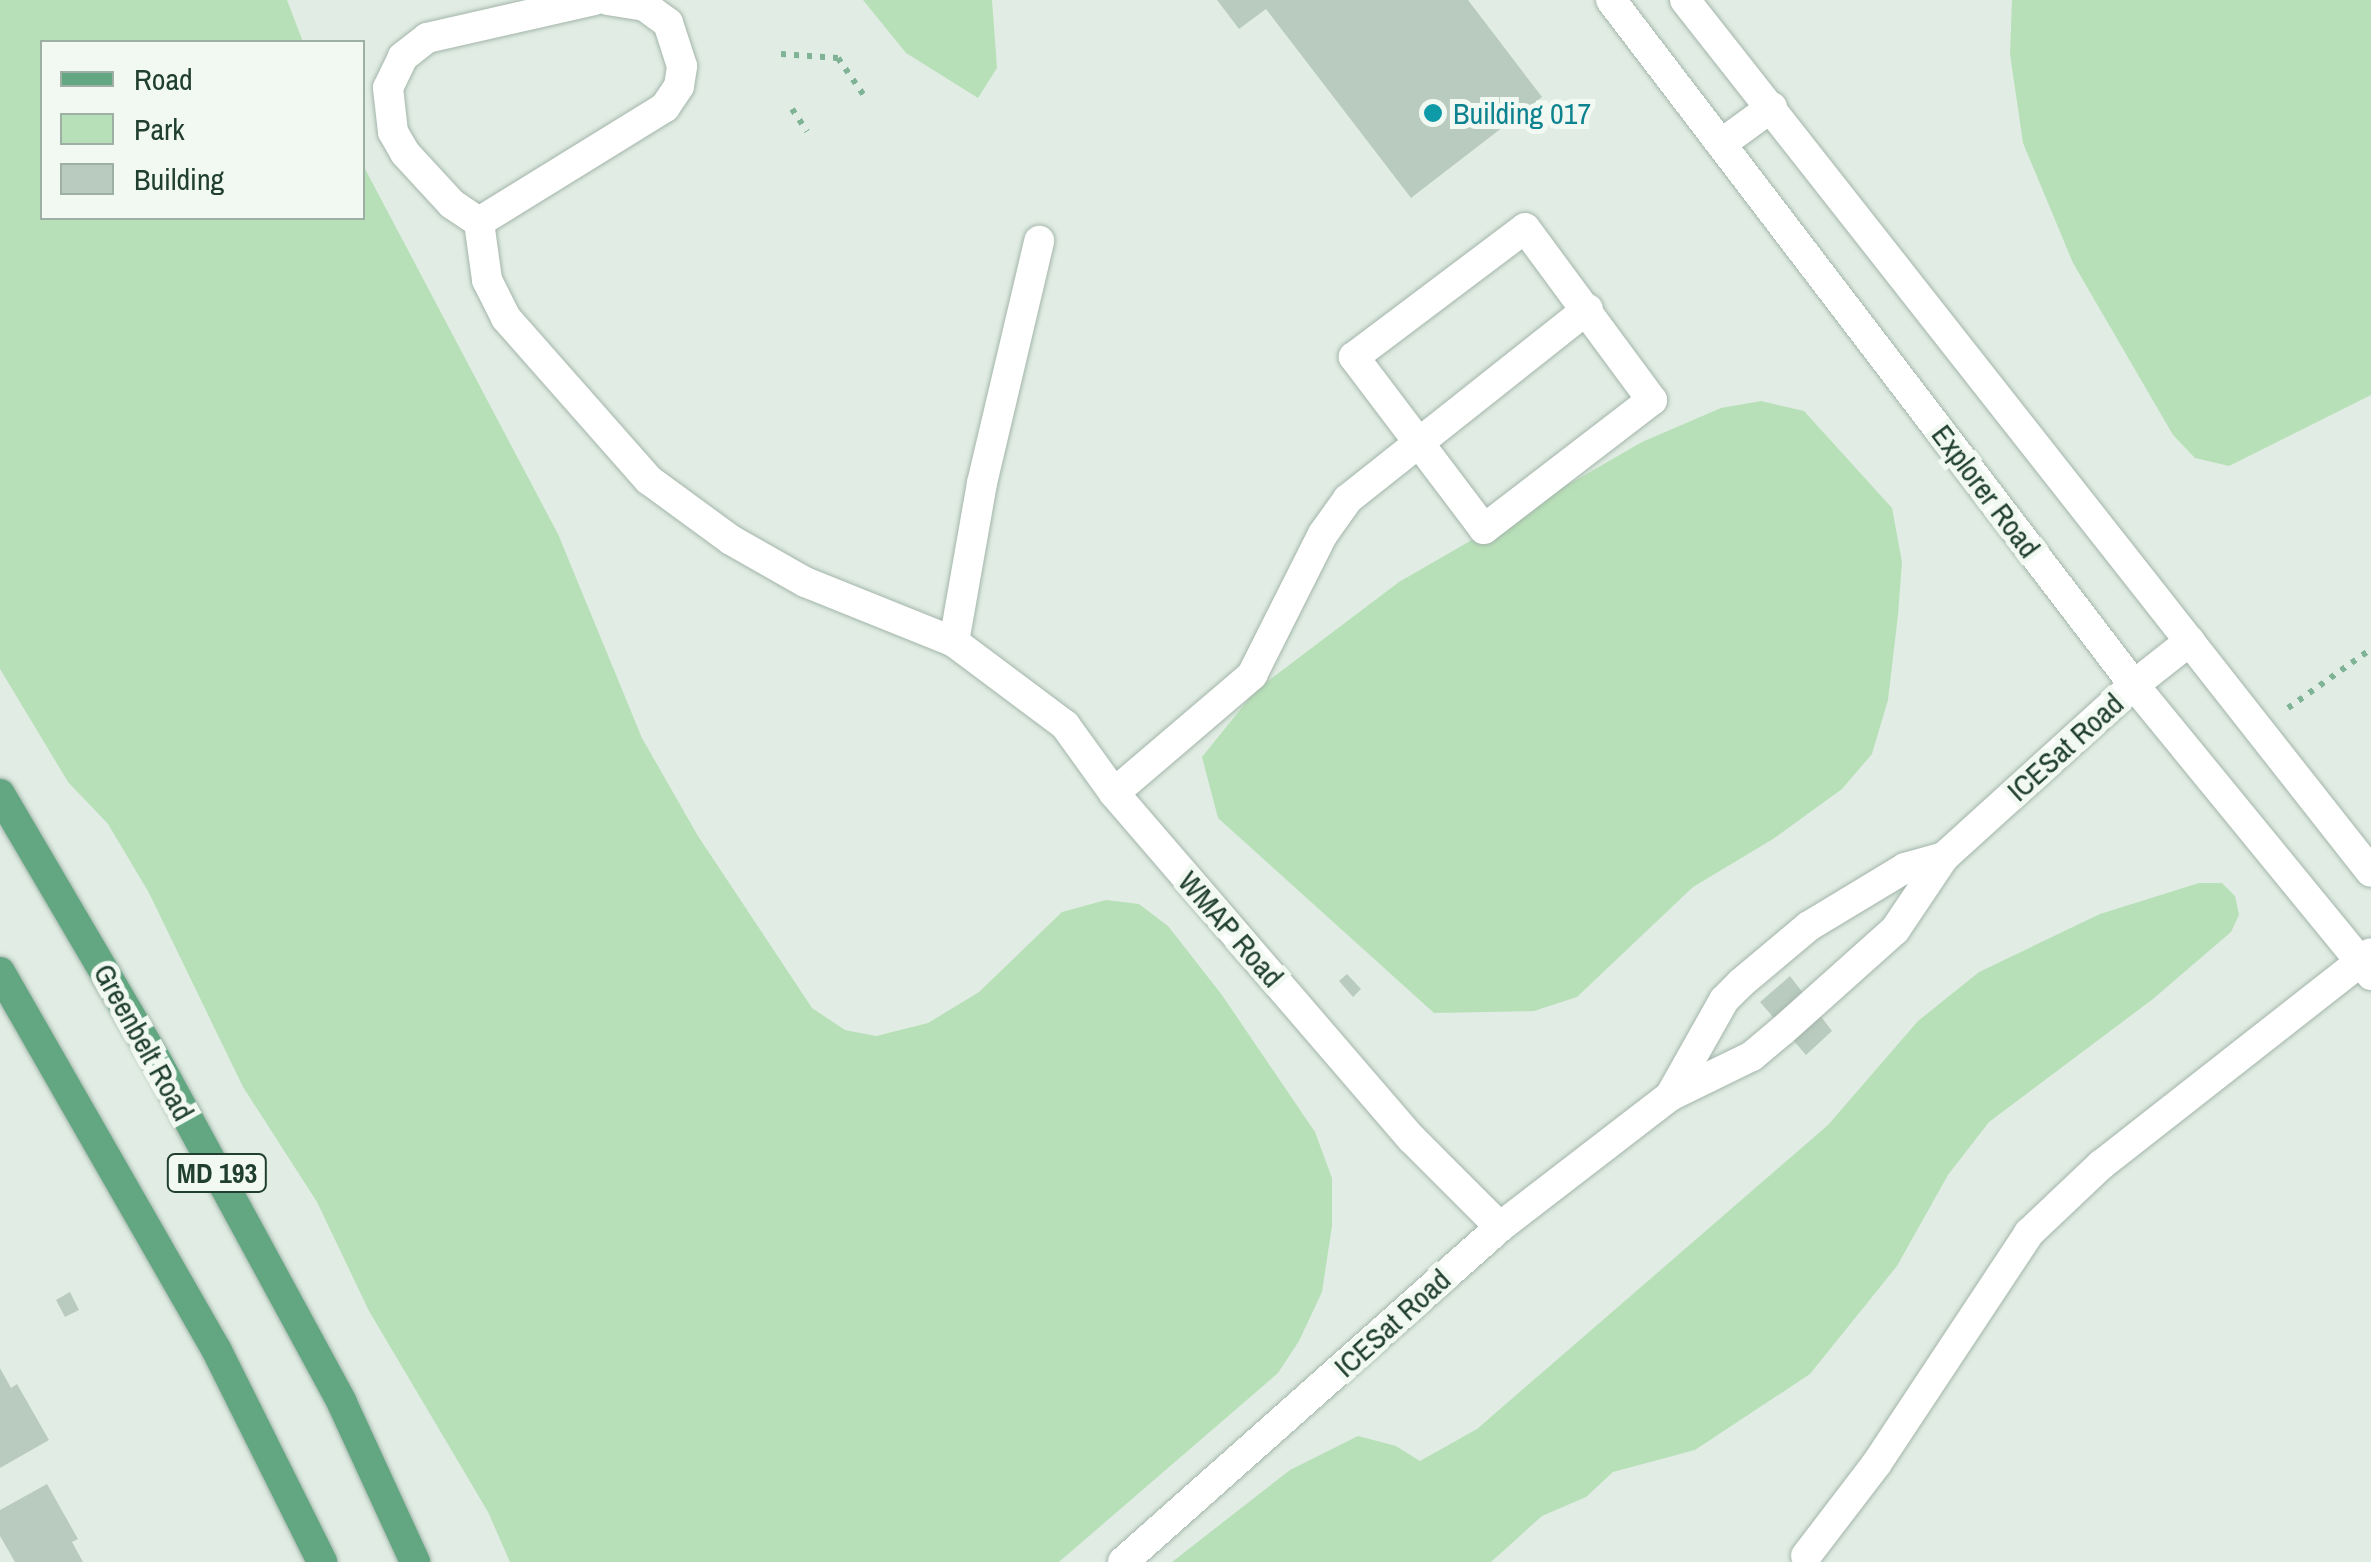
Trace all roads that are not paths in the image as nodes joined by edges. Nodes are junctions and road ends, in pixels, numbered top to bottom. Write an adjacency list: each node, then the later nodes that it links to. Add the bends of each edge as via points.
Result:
1 (594, 0): 7 (street, via 451,30 402,57 388,88 393,132 422,175)
2 (607, 0): 7 (street, via 645,6 668,23 682,66 679,86 666,107)
3 (1610, 0): 6 (street, Explorer Road)
4 (1685, 0): 5 (street)
5 (1772, 107): 6 (street); 11 (street)
6 (1721, 144): 13 (street, Explorer Road)
7 (478, 222): 12 (street, WMAP Road, via 488,280 506,318 648,480 804,582)
8 (1039, 241): 12 (street, via 982,482)
9 (1588, 309): 10 (street); 10 (street, via 1525,228 1354,357); 10 (street, via 1652,400 1484,529)
10 (1417, 443): 15 (street, via 1348,498 1322,534 1252,675)
11 (2190, 641): 13 (street, ICESat Road); 17 (street)
12 (954, 642): 15 (street, WMAP Road, via 1065,724)
13 (2134, 685): 16 (street, ICESat Road); 18 (street, Explorer Road)
14 (0, 794): 24 (main road, Greenbelt Road / MD 193, via 164,1075 342,1403)
15 (1114, 794): 21 (street, WMAP Road, via 1412,1138)
16 (1944, 857): 20 (street, ICESat Road, via 1895,930 1783,1030 1752,1056); 20 (street, ICESat Road, via 1905,868 1810,926 1741,983 1724,1000)
17 (2371, 872)
18 (2367, 963): 22 (street, via 2101,1164 2029,1233 1877,1462)
19 (0, 972): 23 (main road, MD 193, via 216,1349)
20 (1670, 1096): 21 (street, ICESat Road)
21 (1500, 1227): 25 (street, ICESat Road)
22 (1806, 1556)
23 (322, 1562)
24 (415, 1562)
25 (1123, 1562)

